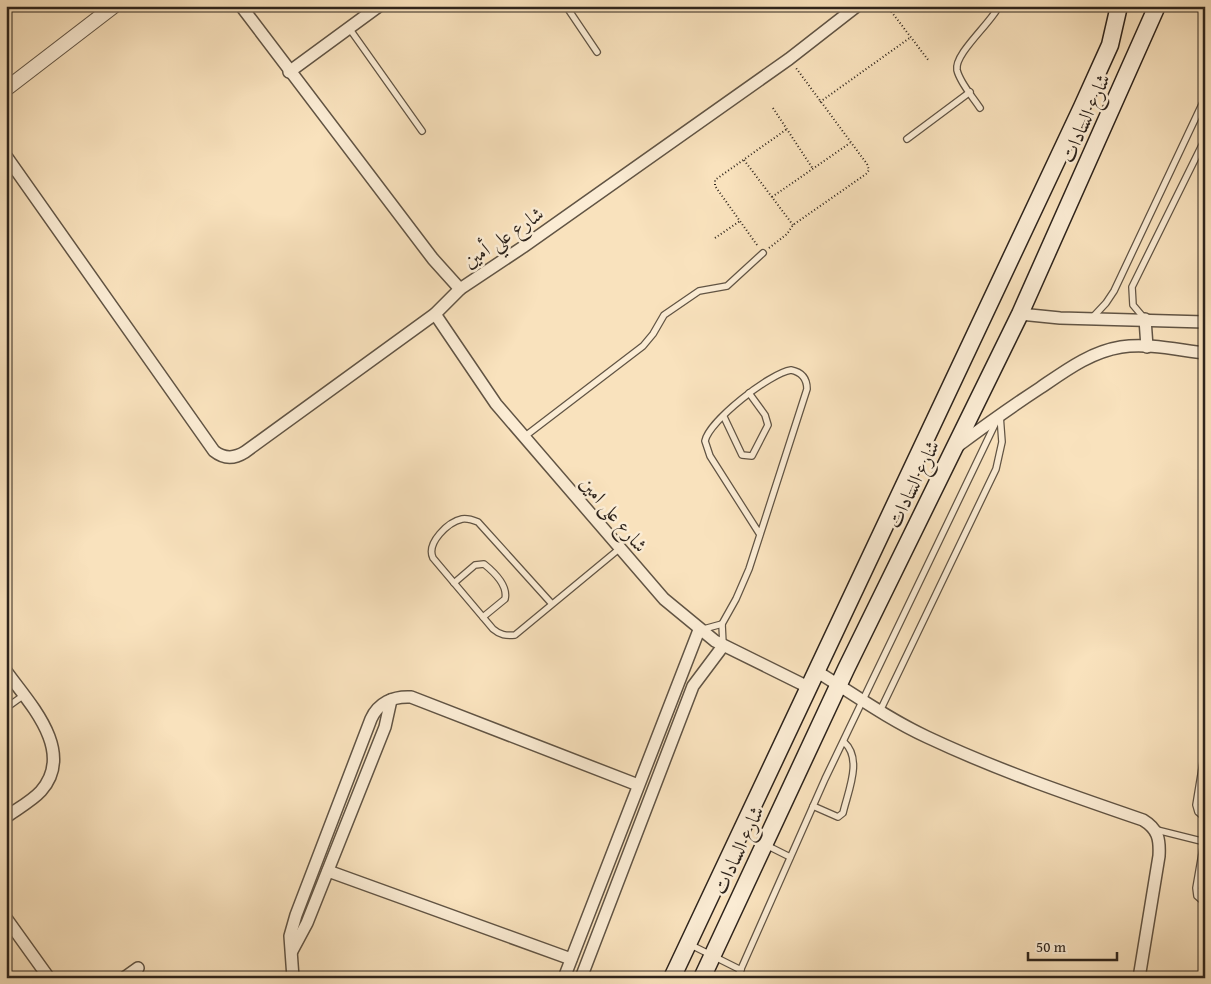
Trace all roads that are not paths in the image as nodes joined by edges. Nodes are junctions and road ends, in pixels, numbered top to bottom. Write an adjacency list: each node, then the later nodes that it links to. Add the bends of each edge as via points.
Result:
1 (114, 6): 12 (street)
2 (241, 6): 11 (street, شارع علي أمين)
3 (379, 6): 9 (street)
4 (566, 6): 10 (lane)
5 (858, 6): 21 (street, شارع علي أمين, via 789,59)
6 (999, 6): 13 (lane, via 958,59 959,75)
7 (1119, 6): 43 (main road, شارع السادات, via 1110,45 1082,107)
8 (1158, 6): 23 (main road, شارع السادات)
9 (349, 28): 11 (street); 16 (lane)
10 (597, 52)
11 (289, 72): 21 (street, شارع علي أمين, via 433,259)
12 (6, 89)
13 (970, 92): 15 (lane); 17 (lane)
14 (1204, 99): 24 (lane, via 1114,291 1102,309)
15 (980, 108)
16 (422, 131)
17 (907, 139)
18 (1205, 140): 25 (lane, via 1132,286 1133,305)
19 (6, 156): 22 (street, via 219,455 233,458 245,452)
20 (763, 253): 32 (lane, via 727,286 698,291 664,315 643,346)
21 (460, 289): 22 (street)
22 (435, 314): 32 (street, شارع على امين, via 487,392)
23 (1020, 314): 24 (street); 33 (main road, شارع السادات)
24 (1090, 319): 25 (street)
25 (1145, 319): 26 (street); 27 (street)
26 (1205, 322)
27 (1147, 346): 28 (street); 30 (street, via 1122,347 1082,360)
28 (1205, 353)
29 (749, 393): 31 (lane); 31 (lane, via 765,415 768,425 752,456 742,456); 34 (lane, via 785,370 801,374 807,384)
30 (1000, 415): 33 (street); 48 (lane); 50 (lane, via 1002,442 996,469)
31 (724, 417): 34 (lane, via 707,434 707,450)
32 (524, 437): 35 (street, شارع على امين)
33 (952, 451): 44 (main road, شارع السادات)
34 (759, 533): 39 (lane, via 740,591)
35 (619, 548): 37 (lane); 40 (street, شارع على امين, via 664,600)
36 (454, 583): 37 (lane, via 433,558 431,544 457,521 468,518 478,522); 38 (lane); 38 (lane, via 475,565 488,567 505,588 506,595)
37 (552, 604): 38 (lane, via 515,635 497,633)
38 (483, 617)
39 (722, 624): 40 (lane); 41 (lane)
40 (699, 630): 41 (street, شارع على امين); 55 (street)
41 (723, 646): 45 (street, شارع على امين); 64 (street, via 693,686)
42 (6, 671): 46 (street)
43 (816, 671): 44 (street); 45 (main road, شارع السادات)
44 (839, 685): 48 (street); 52 (main road, شارع السادات)
45 (808, 687): 51 (main road, شارع السادات)
46 (24, 695): 49 (lane); 57 (street, via 51,738 53,756 50,774 41,791)
47 (391, 700): 55 (street, via 416,699); 65 (street, via 385,727); 69 (street, via 376,709 371,719 296,915 290,936)
48 (863, 701): 50 (street); 53 (lane)
49 (6, 708)
50 (880, 711): 59 (street, via 925,736 1034,782 1143,820)
51 (795, 715): 52 (main road); 68 (main road, شارع السادات)
52 (819, 727): 61 (main road, شارع السادات)
53 (844, 742): 56 (lane); 56 (lane, via 853,754 854,764 843,813 838,817)
54 (1205, 750): 58 (lane, via 1196,805)
55 (638, 786): 62 (street)
56 (813, 806): 63 (lane)
57 (6, 817)
58 (1205, 818)
59 (1156, 830): 60 (lane); 82 (street, via 1159,856)
60 (1204, 842): 66 (lane, via 1196,888 1197,896)
61 (765, 844): 63 (lane); 70 (main road, شارع السادات)
62 (611, 856): 64 (street); 71 (street)
63 (790, 857): 73 (lane)
64 (625, 862): 78 (street)
65 (328, 871): 69 (street); 71 (street)
66 (1205, 903)
67 (6, 918): 74 (street)
68 (689, 944): 70 (lane); 79 (main road, شارع السادات)
69 (292, 952): 76 (street)
70 (713, 956): 73 (lane); 80 (main road, شارع السادات)
71 (571, 959): 77 (street)
72 (138, 968): 75 (street)
73 (740, 970): 81 (lane)
74 (49, 978)
75 (124, 978)
76 (293, 978)
77 (564, 978)
78 (581, 978)
79 (672, 978)
80 (702, 978)
81 (737, 978)
82 (1139, 978)

